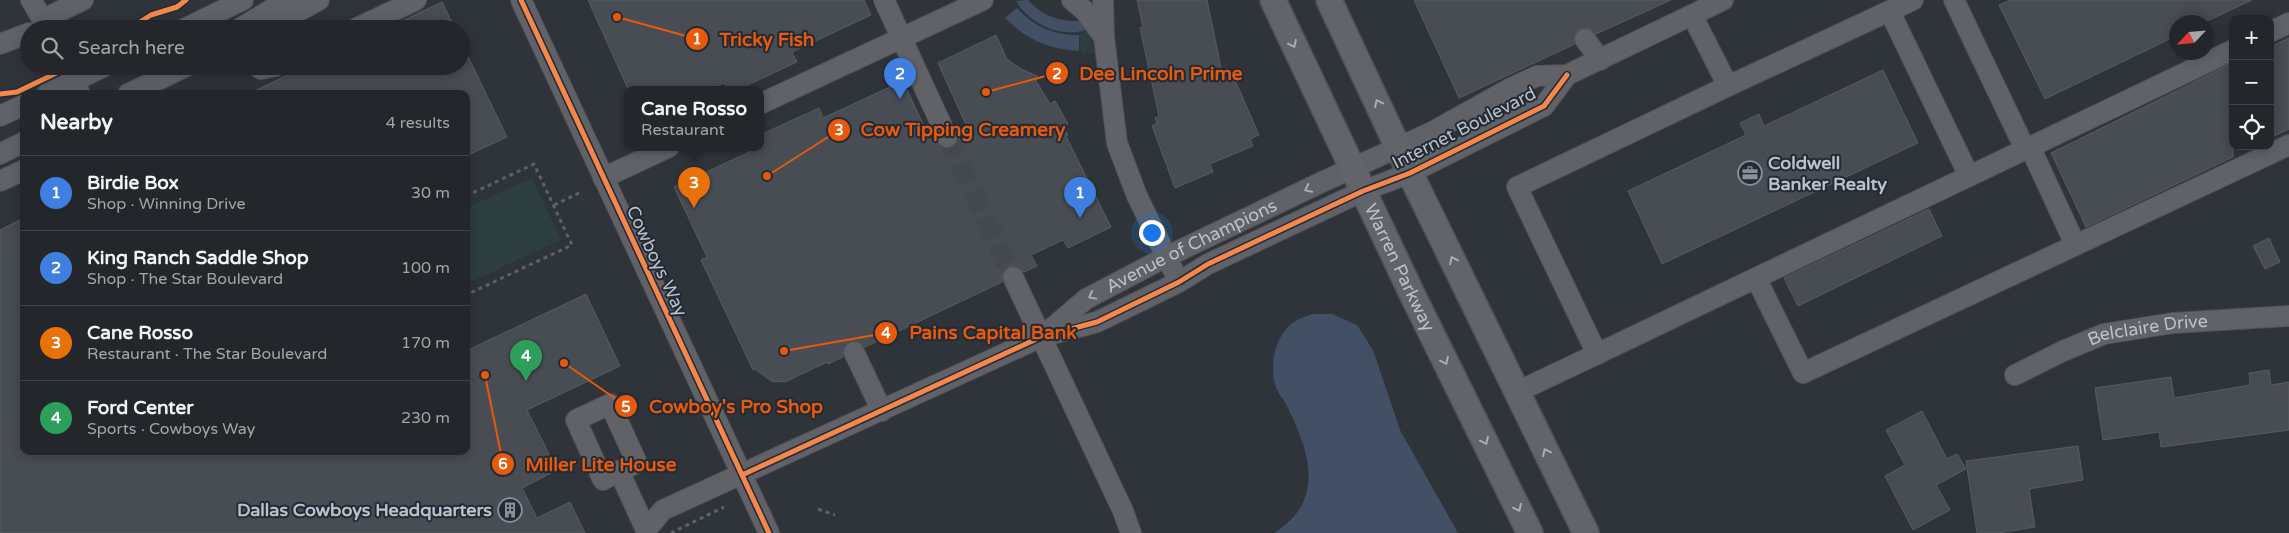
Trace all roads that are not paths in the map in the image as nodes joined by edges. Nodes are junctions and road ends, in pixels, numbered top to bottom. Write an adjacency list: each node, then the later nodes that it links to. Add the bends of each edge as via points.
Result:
1 (31, 0): 19 (street)
2 (83, 0): 20 (street, via 54,14)
3 (244, 0): 21 (street)
4 (288, 0): 22 (street)
5 (319, 0): 23 (street)
6 (416, 0): 24 (street)
7 (521, 0): 54 (street, Cowboys Way)
8 (884, 0): 29 (street)
9 (983, 0): 29 (street)
10 (1072, 0): 28 (street, via 1084,10)
11 (1103, 0): 28 (street)
12 (1273, 0): 50 (main road, Warren Parkway, one-way to 50)
13 (1329, 0): 46 (main road, one-way to 13)
14 (1723, 0): 18 (street, Internet Boulevard)
15 (1913, 0): 17 (street)
16 (1954, 0): 47 (street)
17 (1890, 12): 37 (street); 53 (street)
18 (1692, 15): 33 (street, Internet Boulevard); 37 (street)
19 (43, 20)
20 (52, 20)
21 (203, 20)
22 (254, 20)
23 (282, 20)
24 (374, 20)
25 (2289, 23): 26 (street)
26 (2274, 30)
27 (20, 36): 31 (street)
28 (1104, 37): 58 (street, via 1117,143 1137,196)
29 (902, 38): 40 (street); 43 (street)
30 (1585, 39): 33 (street)
31 (0, 44)
32 (2229, 52): 47 (street)
33 (1600, 60): 35 (street, Internet Boulevard)
34 (168, 75): 39 (street)
35 (1567, 75): 46 (street, Internet Boulevard, via 1507,82 1432,132); 52 (street, Internet Boulevard, via 1544,106)
36 (74, 80): 38 (street)
37 (1728, 86): 65 (street, via 1517,187)
38 (54, 90)
39 (136, 90)
40 (764, 102)
41 (20, 106): 42 (street)
42 (0, 116)
43 (947, 136)
44 (20, 144): 49 (street)
45 (2289, 145): 57 (street)
46 (1399, 147): 50 (street, Internet Boulevard); 52 (main road)
47 (2027, 148): 53 (street); 57 (street)
48 (660, 151): 54 (street)
49 (0, 154)
50 (1352, 168): 56 (main road, Warren Parkway); 58 (street, Avenue of Champions, one-way to 58)
51 (20, 172): 55 (street)
52 (1410, 173): 56 (street, Internet Boulevard); 67 (main road, one-way to 52)
53 (1969, 176): 60 (street)
54 (603, 178): 70 (street, Cowboys Way)
55 (0, 181)
56 (1363, 191): 61 (street, Avenue of Champions, via 1208,264); 74 (main road, Warren Parkway, one-way to 74)
57 (2075, 244): 60 (street, via 1803,373)
58 (1166, 257): 61 (street); 63 (street, Avenue of Champions, one-way to 63, via 1086,299)
59 (1014, 277): 63 (street)
60 (1756, 278): 65 (street)
61 (1179, 282): 63 (street, Avenue of Champions, via 1097,322)
62 (2289, 316): 66 (street, Belclaire Drive, via 2172,324 2104,334 2063,350)
63 (1041, 337): 68 (street, Avenue of Champions); 73 (street)
64 (854, 352): 68 (street)
65 (1597, 354): 67 (street)
66 (2015, 375)
67 (1517, 392): 75 (main road, one-way to 67)
68 (882, 410): 70 (street, Avenue of Champions)
69 (620, 471): 71 (street)
70 (742, 475): 71 (street, Avenue of Champions, via 663,510); 72 (street, Cowboys Way)
71 (647, 531)
72 (769, 533)
73 (1131, 533)
74 (1530, 533)
75 (1586, 533)

